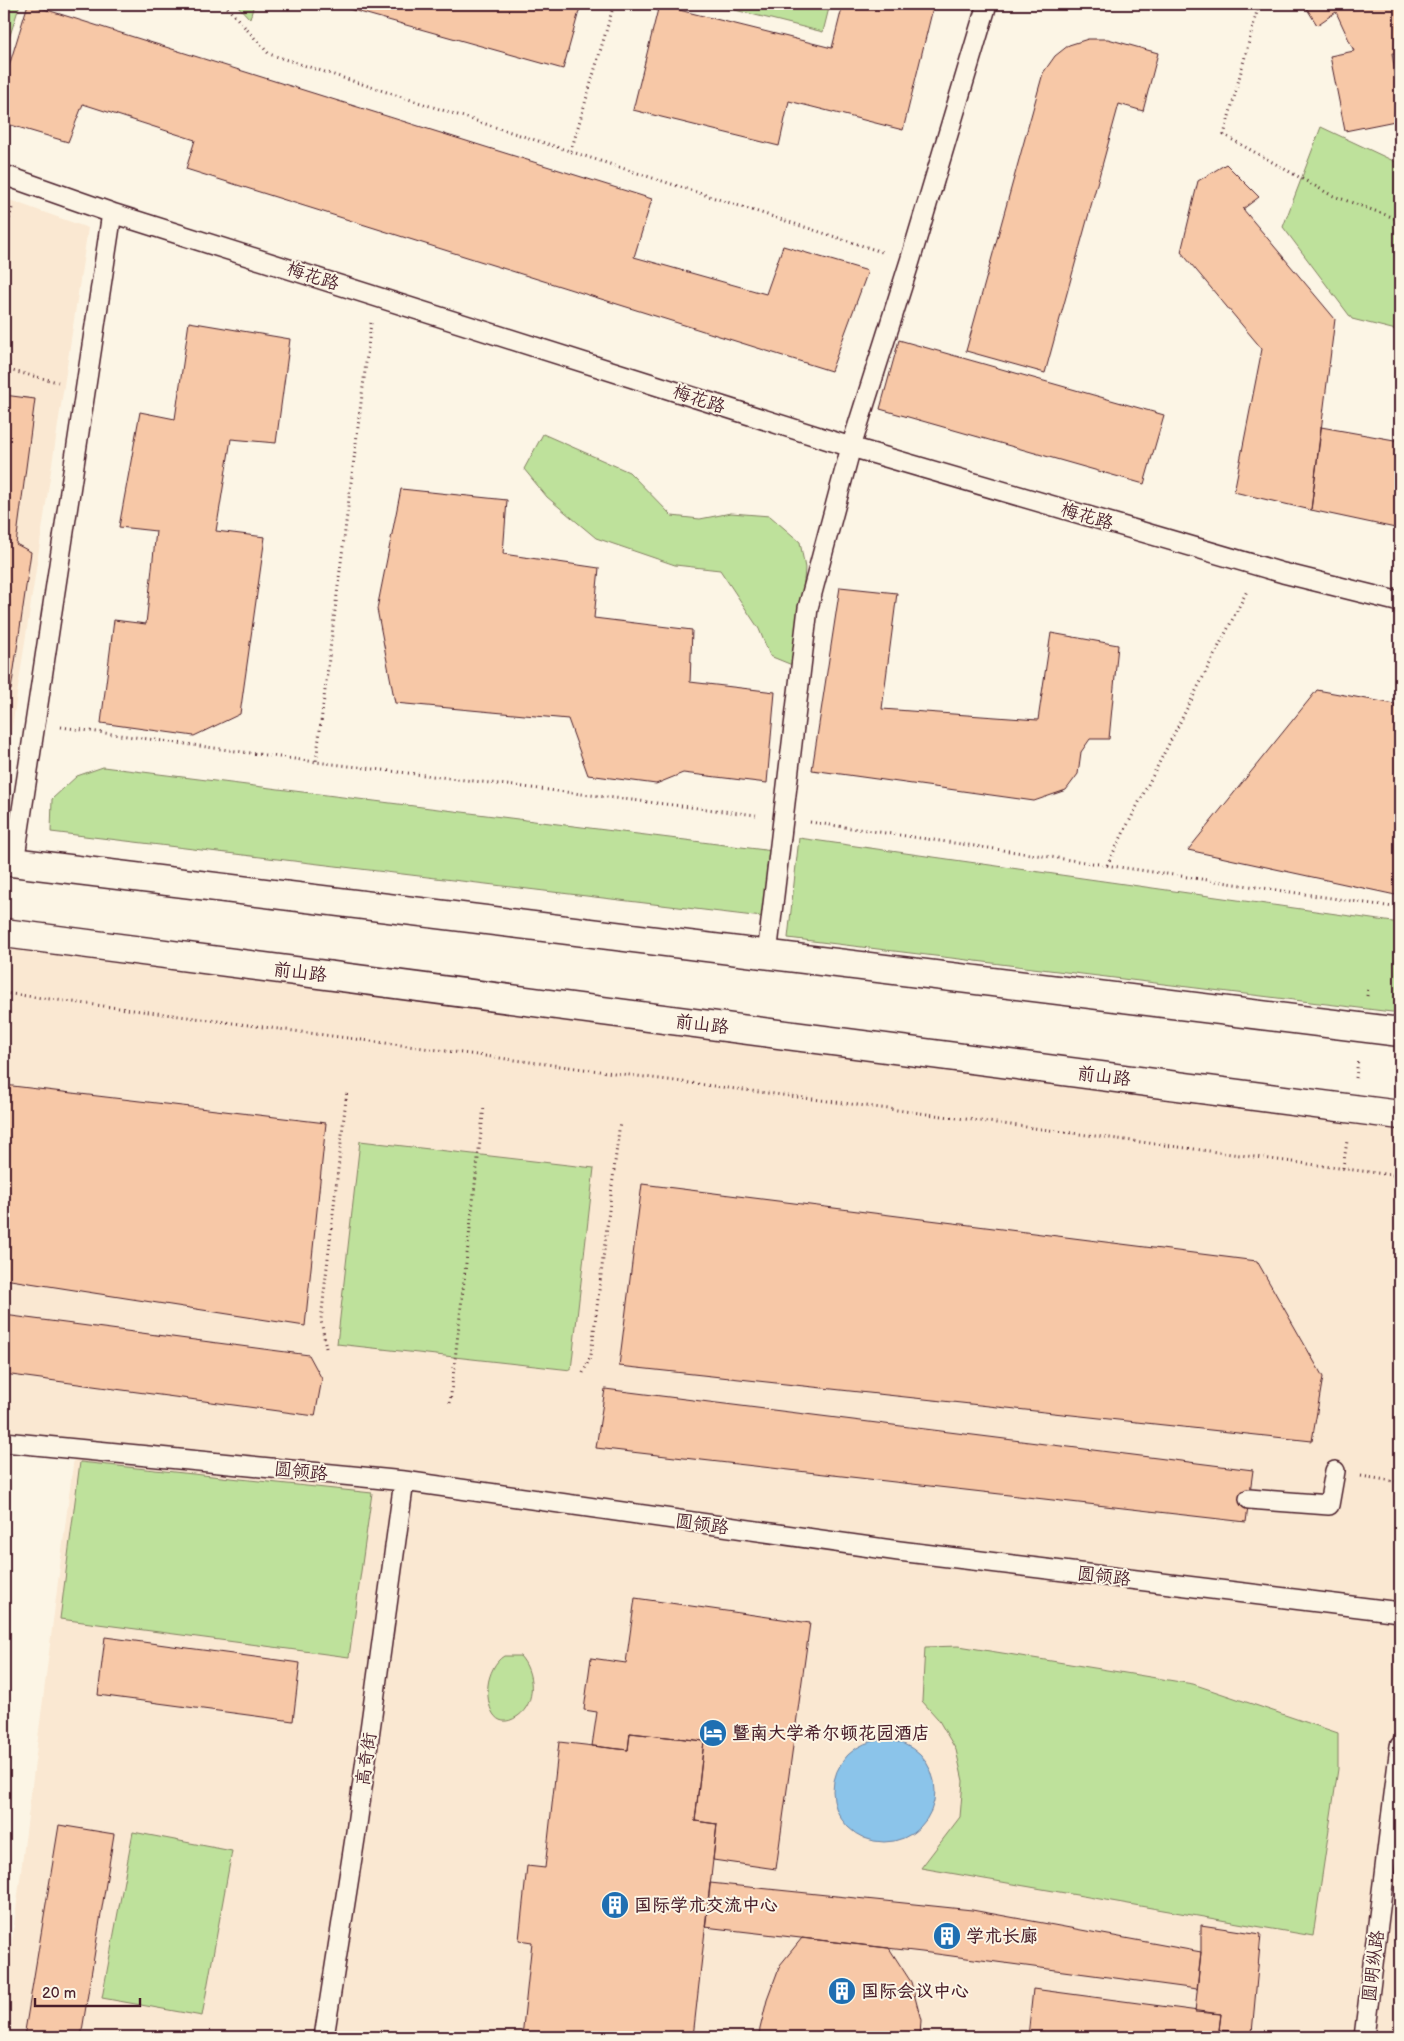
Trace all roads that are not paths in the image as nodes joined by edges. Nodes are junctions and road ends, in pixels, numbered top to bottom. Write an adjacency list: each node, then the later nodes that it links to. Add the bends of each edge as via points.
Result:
1 (987, 4): 4 (lane)
2 (4, 175): 3 (lane, 梅花路)
3 (112, 213): 4 (lane, 梅花路); 6 (lane, via 35,724)
4 (851, 447): 5 (lane, 梅花路, via 1260,566); 8 (lane, via 808,608)
5 (1400, 602)
6 (9, 862): 8 (main road)
7 (4, 933): 10 (main road, 前山路)
8 (767, 955): 9 (main road)
9 (1400, 1032)
10 (1400, 1115)
11 (4, 1442): 13 (lane, 圆领路)
12 (1335, 1472): 14 (lane, via 1329,1505)
13 (404, 1481): 15 (lane, 圆领路, via 890,1550); 17 (lane, 高奇街)
14 (1249, 1499)
15 (1400, 1612)
16 (1400, 1746): 18 (lane, 圆明纵路)
17 (324, 2037)
18 (1364, 2037)

